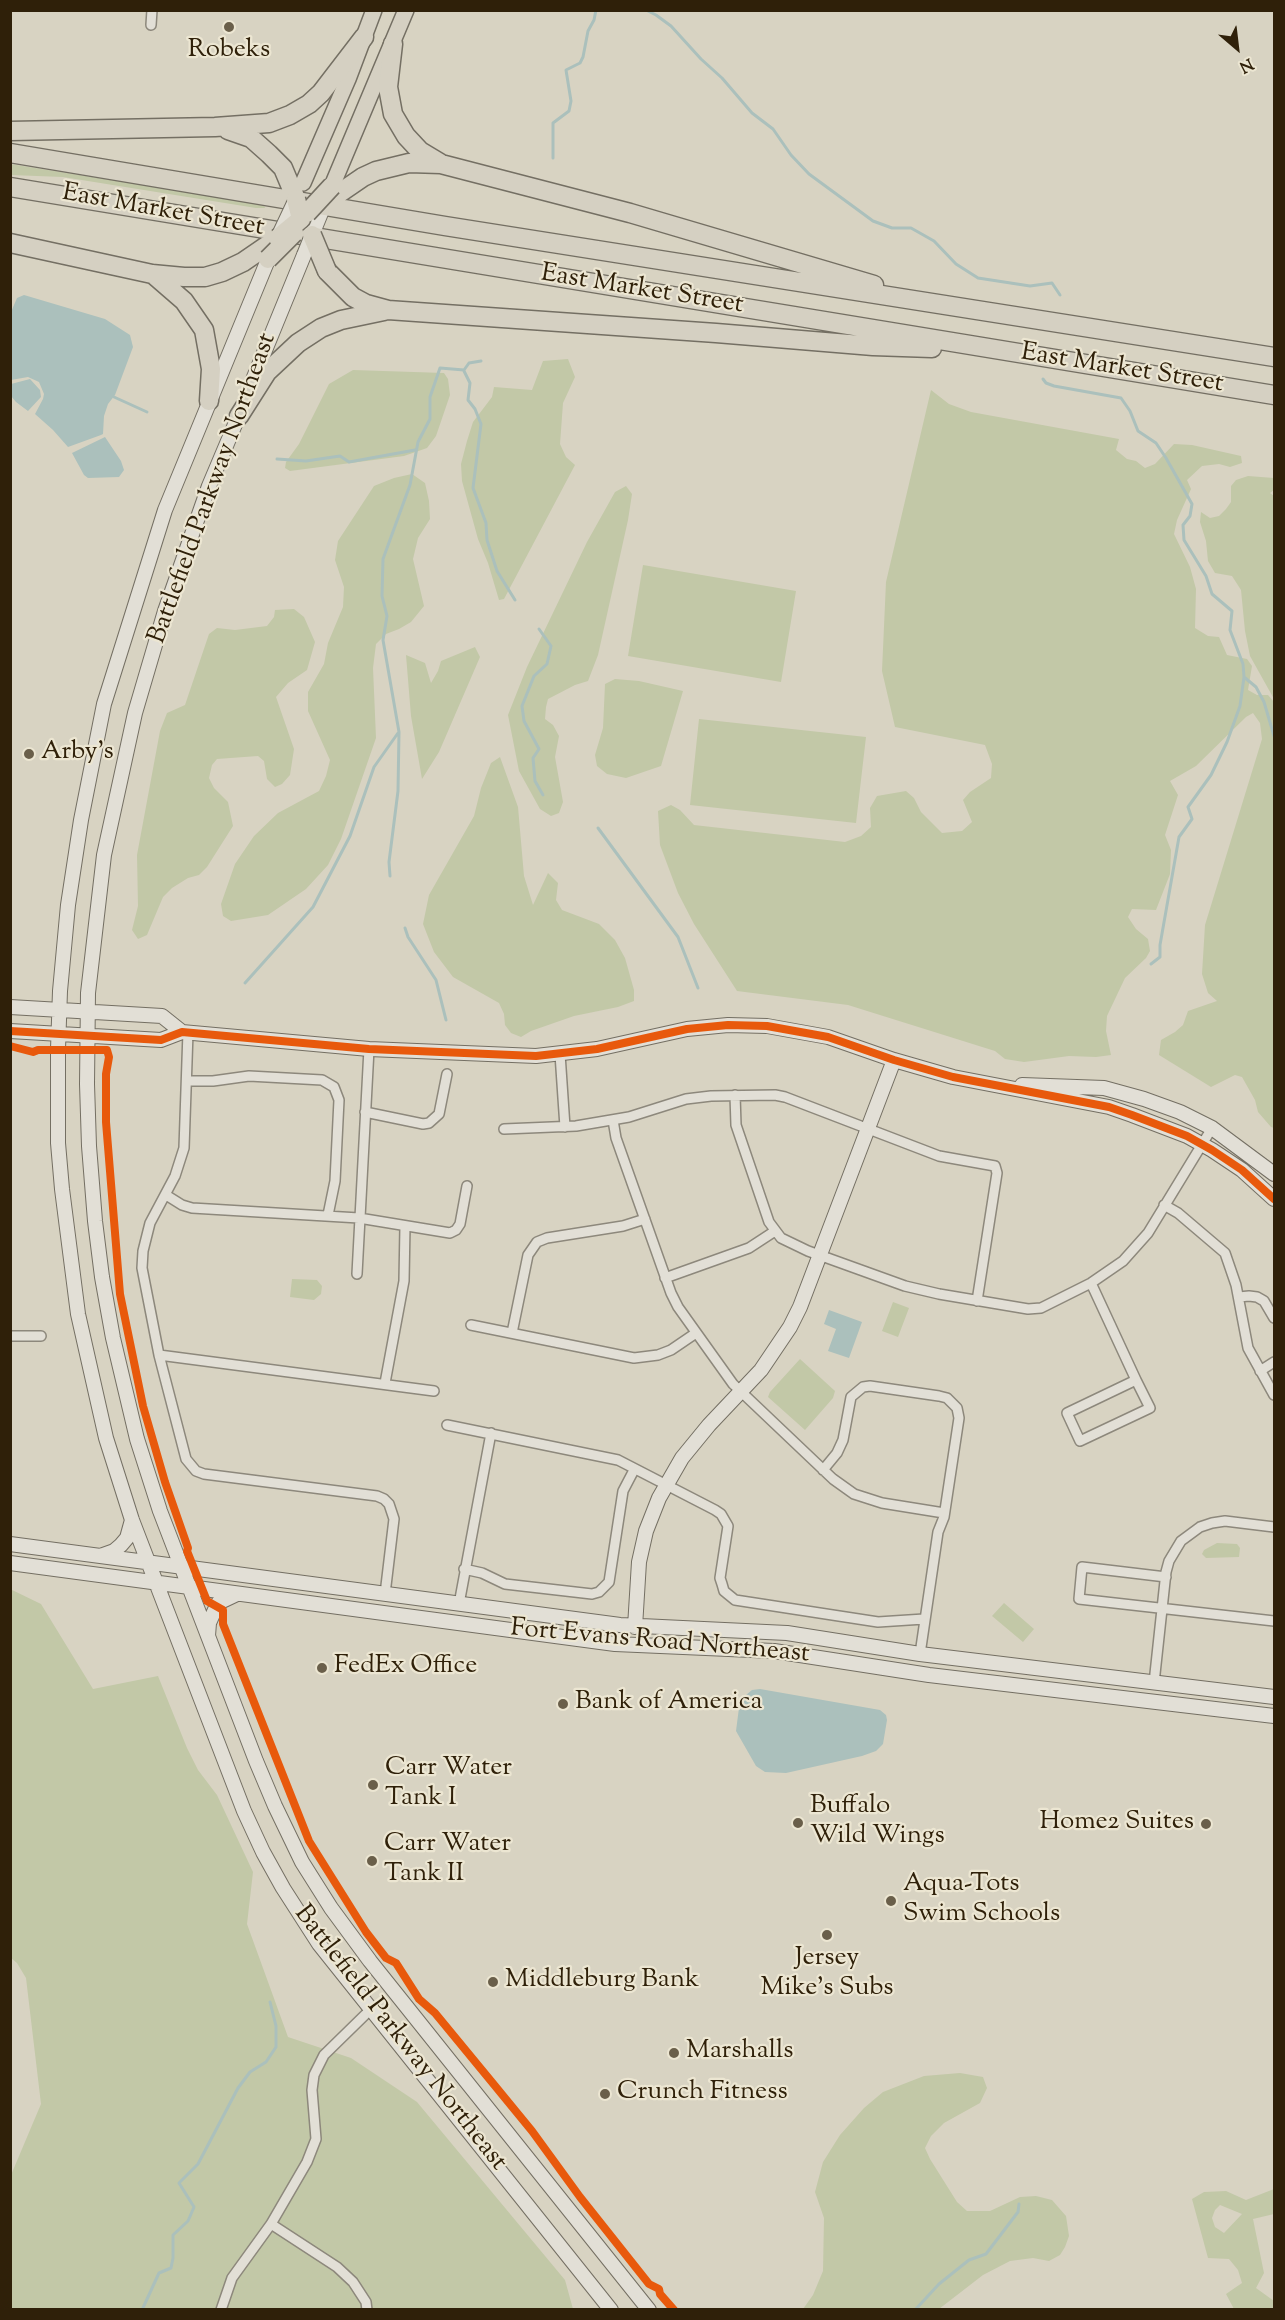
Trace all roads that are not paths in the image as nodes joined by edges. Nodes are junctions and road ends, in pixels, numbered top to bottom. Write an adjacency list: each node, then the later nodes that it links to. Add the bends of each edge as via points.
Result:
1 (152, 10): 4 (street)
2 (374, 10): 5 (main road)
3 (406, 10): 6 (main road)
4 (151, 25)
5 (364, 37): 7 (highway, via 321,93 299,109 269,123); 13 (main road)
6 (393, 44): 10 (highway, via 388,87 393,114 420,151); 11 (main road)
7 (215, 127): 8 (highway); 13 (highway, via 250,138 283,168)
8 (10, 131)
9 (10, 153): 18 (highway, East Market Street)
10 (441, 164): 13 (highway, via 394,165); 18 (highway, via 630,213)
11 (335, 180): 13 (highway, bridge)
12 (10, 187): 20 (highway, East Market Street)
13 (308, 207): 15 (highway, bridge); 15 (highway, bridge); 16 (highway); 19 (highway, bridge, via 327,271 353,297)
14 (10, 243): 17 (highway)
15 (262, 260): 17 (highway, via 205,277); 23 (main road, Battlefield Parkway Northeast)
16 (301, 261): 24 (main road, Battlefield Parkway Northeast)
17 (152, 274): 23 (highway, via 184,301 204,330 211,369)
18 (951, 307): 21 (highway, East Market Street)
19 (388, 310): 20 (highway, via 873,346); 24 (highway, via 341,320 298,343 267,372)
20 (1006, 350): 22 (highway, East Market Street)
21 (1275, 357)
22 (1275, 395)
23 (209, 401): 26 (main road, Battlefield Parkway Northeast, via 165,510 104,704 68,905)
24 (239, 416): 27 (main road, Battlefield Parkway Northeast, via 176,580 135,713 104,855)
25 (10, 1007): 26 (main road)
26 (60, 1009): 27 (main road); 30 (main road, Battlefield Parkway Northeast)
27 (87, 1011): 29 (main road, via 162,1016); 31 (main road, Battlefield Parkway Northeast)
28 (10, 1031): 30 (main road)
29 (185, 1032): 31 (main road, via 162,1040); 32 (main road); 36 (street)
30 (58, 1033): 31 (main road); 82 (main road, Battlefield Parkway Northeast, via 58,1143 76,1304 106,1438)
31 (87, 1035): 88 (main road, Battlefield Parkway Northeast, via 88,1146 113,1338 137,1439)
32 (369, 1049): 33 (main road); 39 (street)
33 (560, 1054): 34 (main road, via 687,1029 728,1025 767,1026 828,1037); 41 (street)
34 (894, 1060): 37 (main road); 44 (main road)
35 (447, 1074): 39 (street, via 439,1114 429,1123)
36 (188, 1081): 48 (street, via 184,1148); 51 (street, via 249,1076 321,1080 334,1087 339,1111 335,1181)
37 (990, 1085): 42 (main road, via 1104,1089 1180,1112); 45 (main road, via 1109,1107)
38 (735, 1095): 40 (street, via 686,1099); 44 (street, via 785,1097); 55 (street, via 736,1125)
39 (365, 1112): 52 (street)
40 (613, 1120): 41 (street); 53 (street)
41 (565, 1127): 43 (street)
42 (1212, 1128): 45 (street); 46 (main road)
43 (504, 1129)
44 (868, 1129): 56 (main road); 61 (street, via 939,1156 997,1169)
45 (1202, 1144): 49 (main road, via 1242,1170); 50 (street)
46 (1275, 1174)
47 (466, 1186): 54 (street, via 456,1230 443,1233)
48 (166, 1195): 51 (street, via 192,1208); 68 (street, via 150,1223 142,1251)
49 (1275, 1199)
50 (1164, 1205): 59 (street, via 1136,1248 1109,1273); 60 (street, via 1225,1253)
51 (328, 1215): 52 (street)
52 (359, 1218): 54 (street); 57 (street)
53 (645, 1219): 58 (street); 64 (street, via 537,1242 528,1255)
54 (405, 1226): 72 (street, via 404,1281)
55 (775, 1231): 56 (street, via 789,1243); 58 (street, via 749,1248)
56 (820, 1255): 61 (street, via 905,1286); 74 (main road, via 784,1337)
57 (357, 1274)
58 (665, 1278): 65 (street)
59 (1090, 1283): 61 (street, via 1041,1308); 71 (street)
60 (1239, 1297): 62 (street, via 1264,1301); 70 (street, via 1248,1348)
61 (977, 1301)
62 (1275, 1318)
63 (471, 1325): 64 (street)
64 (512, 1333): 65 (street, via 634,1358 664,1353)
65 (696, 1334): 74 (street)
66 (10, 1336): 67 (street)
67 (41, 1336)
68 (159, 1355): 72 (street); 94 (street, via 186,1459 196,1471 377,1496 389,1504 394,1519)
69 (1275, 1362): 70 (street)
70 (1260, 1371): 75 (street)
71 (1136, 1380): 71 (street, via 1150,1408 1080,1441 1067,1413)
72 (385, 1383): 73 (street)
73 (434, 1391)
74 (741, 1392): 79 (street); 80 (main road, via 694,1443)
75 (1275, 1395)
76 (447, 1425): 77 (street)
77 (491, 1433): 78 (street, via 603,1456); 89 (street)
78 (634, 1470): 80 (street); 89 (street, via 623,1491 609,1582 599,1592 505,1584)
79 (823, 1470): 81 (street, via 868,1500); 81 (street, via 840,1448 848,1403 856,1391 870,1386 947,1398 957,1408 959,1418)
80 (665, 1486): 97 (street, via 715,1510 726,1521 720,1578 724,1591 735,1600 878,1622); 99 (main road, via 642,1548)
81 (944, 1513): 97 (street)
82 (132, 1520): 85 (main road, via 121,1545); 86 (main road, Battlefield Parkway Northeast)
83 (1275, 1527): 90 (street, via 1225,1521 1200,1527 1174,1550)
84 (10, 1544): 85 (main road, Fort Evans Road Northeast)
85 (100, 1556): 86 (main road, Fort Evans Road Northeast)
86 (147, 1562): 88 (main road, Fort Evans Road Northeast); 91 (main road, Battlefield Parkway Northeast)
87 (10, 1563): 91 (main road, Fort Evans Road Northeast)
88 (181, 1566): 92 (main road, Battlefield Parkway Northeast); 94 (main road, Fort Evans Road Northeast)
89 (464, 1569): 95 (street)
90 (1166, 1577): 96 (street); 96 (street, via 1082,1567 1079,1599)
91 (155, 1581): 92 (main road, Fort Evans Road Northeast); 105 (main road, Battlefield Parkway Northeast, via 263,1852 302,1918)
92 (188, 1586): 93 (main road, Fort Evans Road Northeast); 100 (main road, Battlefield Parkway Northeast)
93 (239, 1594): 100 (main road, via 218,1603 209,1623); 104 (main road, Fort Evans Road Northeast, via 615,1644 774,1651 929,1675)
94 (385, 1594): 95 (main road, Fort Evans Road Northeast)
95 (459, 1604): 99 (main road, Fort Evans Road Northeast)
96 (1162, 1608): 98 (street); 102 (street)
97 (924, 1619): 101 (street)
98 (1275, 1621)
99 (635, 1627): 101 (main road, Fort Evans Road Northeast, via 787,1633)
100 (208, 1638): 110 (main road, Battlefield Parkway Northeast, via 275,1806 302,1862 331,1908)
101 (920, 1654): 102 (main road, Fort Evans Road Northeast)
102 (1154, 1683): 103 (main road, Fort Evans Road Northeast)
103 (1275, 1697)
104 (1275, 1716)
105 (371, 2009): 106 (street, via 324,2055 314,2075 316,2139); 109 (main road, Battlefield Parkway Northeast)
106 (271, 2224): 107 (street, via 232,2278); 108 (street, via 337,2267 353,2282)
107 (221, 2310)
108 (367, 2310)
109 (611, 2310)
110 (649, 2310)

